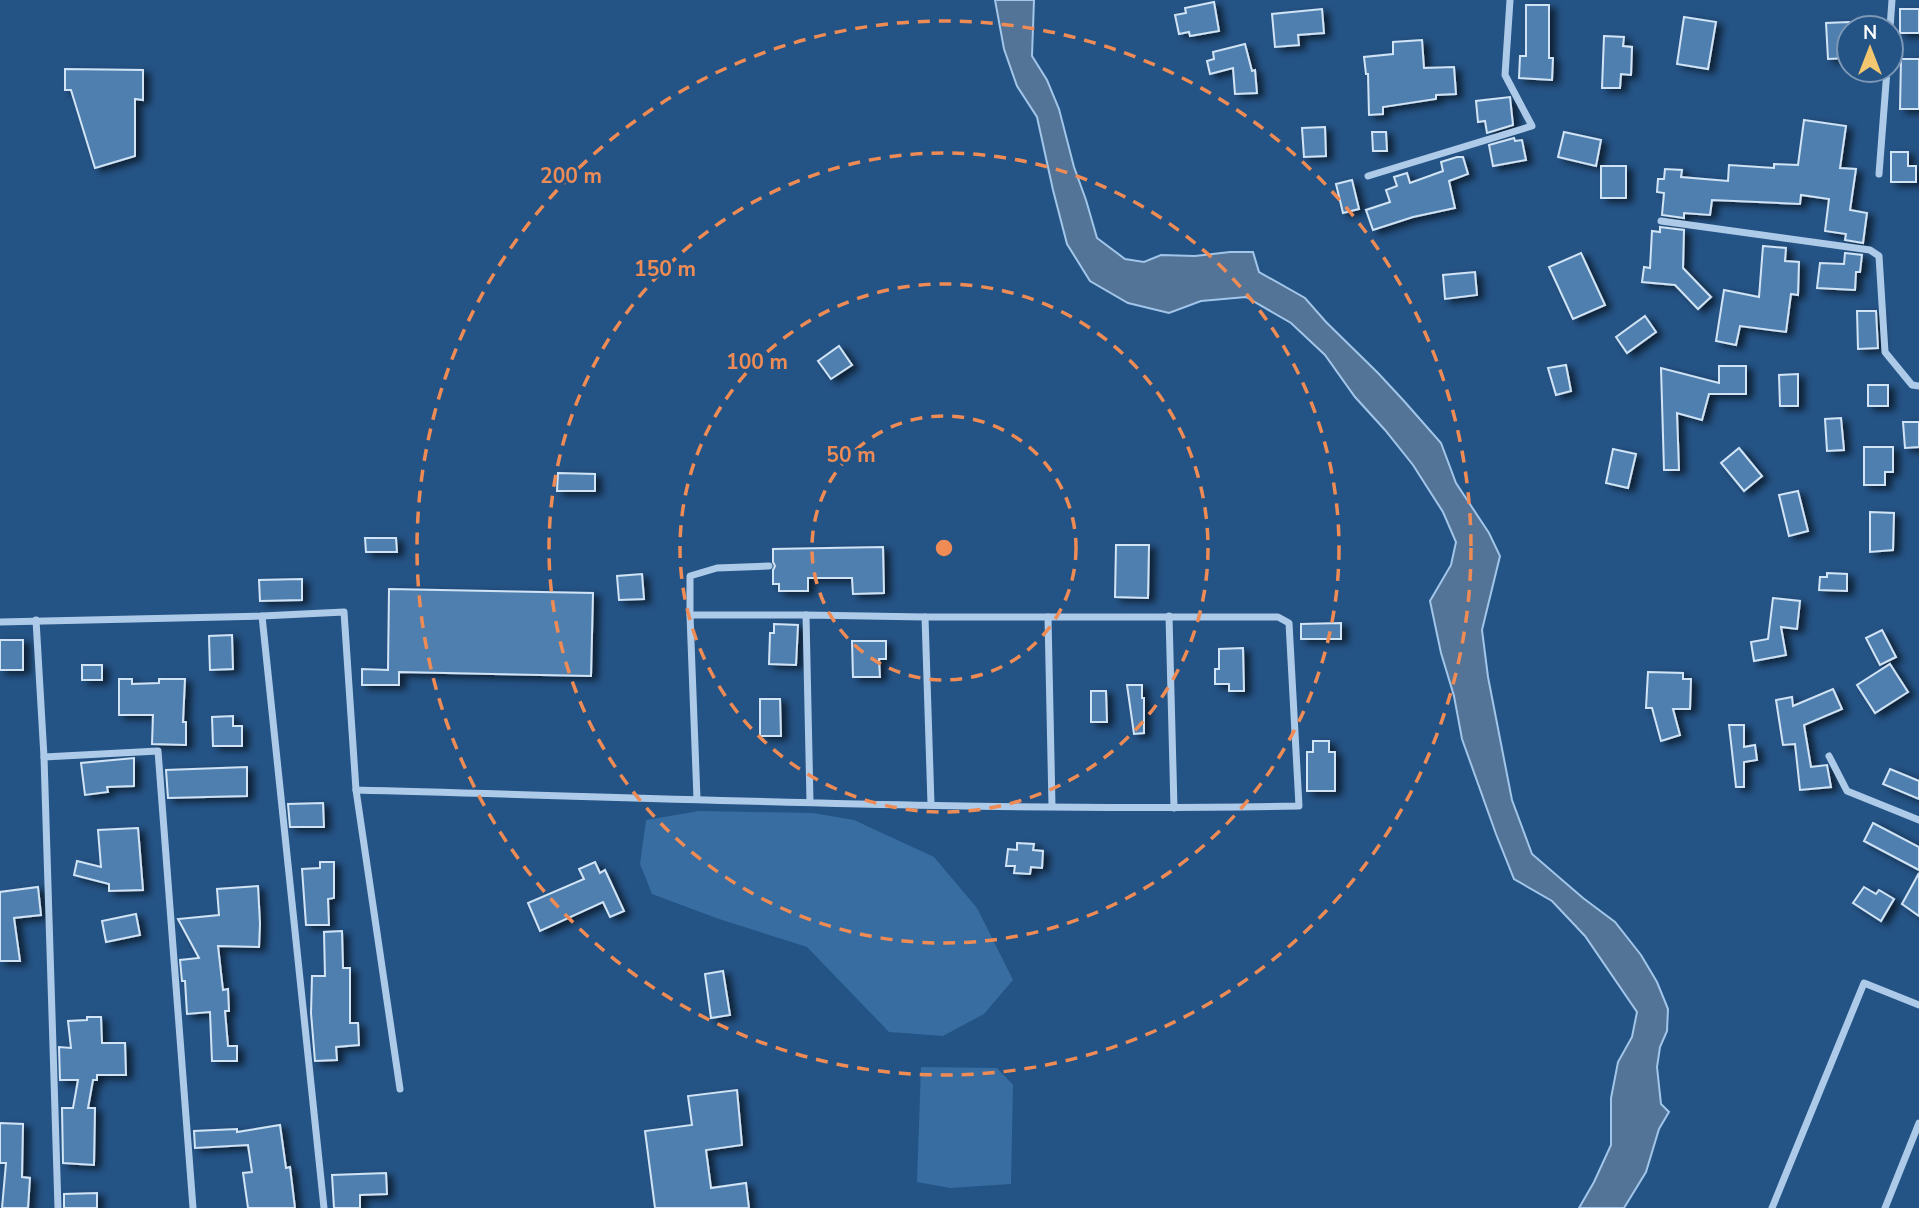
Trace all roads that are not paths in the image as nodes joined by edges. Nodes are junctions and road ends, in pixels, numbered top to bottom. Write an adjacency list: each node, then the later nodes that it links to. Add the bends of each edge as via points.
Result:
1 (1510, 0): 4 (street, via 1505,75 1532,126)
2 (1885, 84): 3 (street)
3 (1879, 173)
4 (1368, 176)
5 (1661, 221): 6 (street, via 1870,250 1879,256 1885,352 1912,385)
6 (1919, 386)
7 (769, 566): 8 (street, via 717,568 690,576)
8 (691, 615): 9 (street); 19 (street)
9 (806, 615): 12 (street); 20 (street)
10 (262, 616): 14 (street); 18 (street, via 344,612); 30 (street)
11 (1169, 616): 13 (street); 23 (street); 23 (street, via 1278,617 1289,623 1299,806)
12 (925, 617): 13 (street); 21 (street)
13 (1048, 617): 22 (street)
14 (36, 620): 15 (street); 17 (street)
15 (0, 622)
16 (1829, 756): 24 (street, via 1847,791)
17 (44, 757): 28 (street); 29 (street, via 158,751)
18 (356, 790): 19 (street); 26 (street)
19 (698, 799): 20 (street)
20 (810, 802): 21 (street)
21 (931, 804): 22 (street)
22 (1052, 806): 23 (street)
23 (1174, 808)
24 (1919, 820)
25 (1919, 1005): 31 (street, via 1864,983)
26 (400, 1089)
27 (1919, 1123): 32 (street)
28 (58, 1208)
29 (193, 1208)
30 (324, 1208)
31 (1772, 1208)
32 (1885, 1208)

